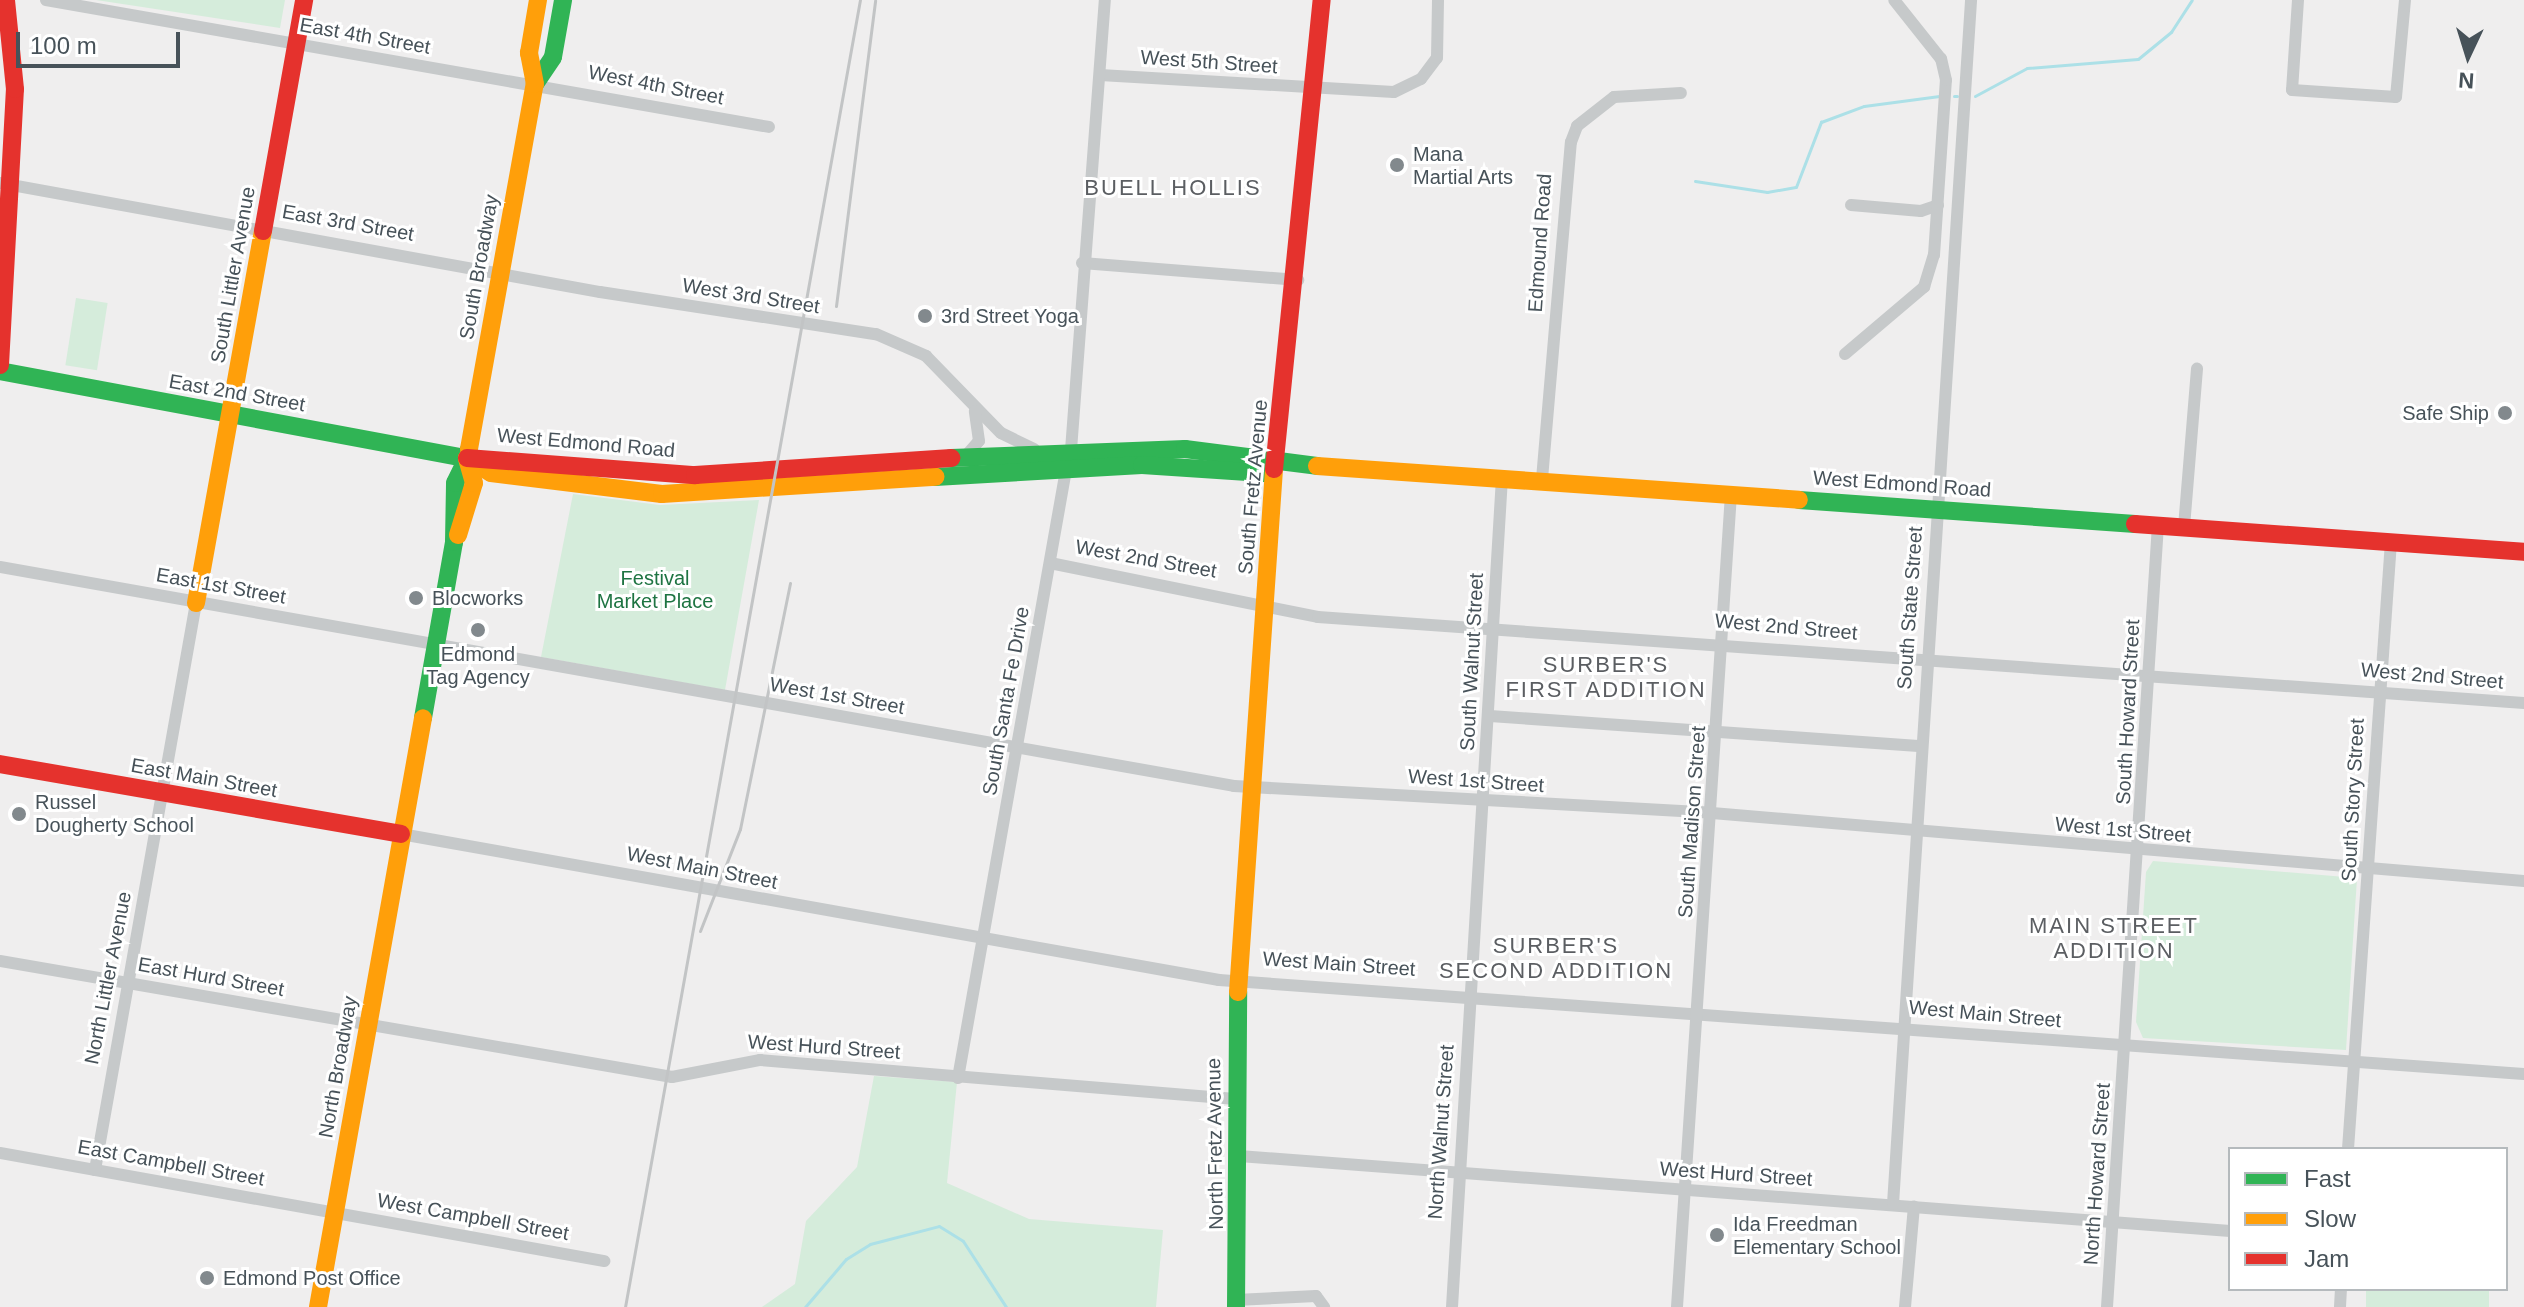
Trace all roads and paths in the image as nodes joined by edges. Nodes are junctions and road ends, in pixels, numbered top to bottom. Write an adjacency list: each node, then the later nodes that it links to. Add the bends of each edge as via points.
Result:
1 (5, 0): 13 (main road); 22 (main road, via 15,89)
2 (46, 0): 14 (street, East 4th Street)
3 (304, 0): 14 (main road, South Littler Avenue)
4 (538, 0): 16 (main road, South Broadway, via 529,53)
5 (563, 0): 16 (main road, South Broadway, via 553,57)
6 (1105, 0): 15 (street)
7 (1322, 0): 17 (main road, South Fretz Avenue)
8 (1438, 0): 17 (street, West 5th Street, via 1440,47 1421,79 1394,92)
9 (1894, 0): 21 (street, via 1941,59)
10 (1971, 0): 20 (street, South State Street)
11 (2298, 0): 12 (street, via 2292,90 2396,97)
12 (2405, 0)
13 (0, 23)
14 (296, 44): 16 (street, East 4th Street); 25 (main road, South Littler Avenue)
15 (1100, 75): 17 (street, West 5th Street); 26 (street)
16 (535, 84): 19 (street, West 4th Street); 27 (main road, South Broadway)
17 (1315, 90): 28 (main road, South Fretz Avenue)
18 (1681, 93): 42 (street, Edmound Road, via 1614,97 1577,126 1571,142)
19 (769, 127)
20 (1960, 133): 21 (street); 44 (street, South State Street)
21 (1943, 134): 24 (street)
22 (5, 184): 25 (street, East 3rd Street); 30 (main road)
23 (1851, 205): 24 (street, via 1921,211)
24 (1938, 205): 29 (street, via 1924,287)
25 (264, 229): 27 (street, East 3rd Street); 34 (main road, South Littler Avenue)
26 (1082, 263): 28 (street); 35 (street)
27 (500, 272): 33 (street, West 3rd Street, via 876,334 926,356); 38 (main road, South Broadway)
28 (1298, 280): 39 (main road, South Fretz Avenue)
29 (1845, 354)
30 (0, 365)
31 (2197, 369): 46 (street)
32 (0, 371): 34 (main road, East 2nd Street)
33 (972, 405): 36 (street, West 3rd Street, via 1015,443); 37 (street, via 979,441)
34 (231, 416): 38 (main road, East 2nd Street); 51 (main road, South Littler Avenue)
35 (1071, 450): 36 (main road, West Edmond Road); 39 (main road, West Edmond Road, via 1209,451 1264,455)
36 (1047, 452): 37 (main road, West Edmond Road)
37 (965, 457): 38 (main road, West Edmond Road, via 695,475)
38 (467, 458): 40 (main road, West Edmond Road, via 491,473 662,494); 55 (main road, South Broadway, via 455,483 454,542)
39 (1276, 463): 40 (main road, West Edmond Road, via 1263,473 1142,465); 41 (main road, West Edmond Road); 52 (main road, South Fretz Avenue)
40 (1066, 470): 49 (street, South Santa Fe Drive)
41 (1502, 477): 42 (main road, West Edmond Road); 53 (street, South Walnut Street)
42 (1542, 479): 43 (main road, West Edmond Road)
43 (1731, 493): 44 (main road, West Edmond Road); 54 (street, South Madison Street)
44 (1936, 510): 45 (main road, West Edmond Road); 56 (street, South State Street)
45 (2158, 525): 46 (main road, West Edmond Road); 57 (street, South Howard Street)
46 (2184, 527): 47 (main road, West Edmond Road)
47 (2391, 542): 48 (main road, West Edmond Road); 58 (street, South Story Street)
48 (2524, 552)
49 (1050, 563): 52 (street, West 2nd Street); 63 (street, South Santa Fe Drive)
50 (0, 567): 51 (street, East 1st Street)
51 (196, 603): 55 (street, East 1st Street); 66 (street, South Littler Avenue)
52 (1265, 605): 53 (street, West 2nd Street, via 1318,617); 65 (main road, South Fretz Avenue)
53 (1493, 627): 54 (street, West 2nd Street); 60 (street, South Walnut Street)
54 (1722, 641): 56 (street, West 2nd Street); 61 (street, South Madison Street)
55 (436, 645): 63 (street, West 1st Street); 70 (main road, South Broadway)
56 (1926, 659): 57 (street, West 2nd Street); 62 (street, South State Street)
57 (2150, 676): 58 (street, West 2nd Street); 71 (street, South Howard Street)
58 (2379, 692): 59 (street, West 2nd Street); 72 (street, South Story Street)
59 (2524, 703)
60 (1490, 716): 61 (street); 67 (street, South Walnut Street)
61 (1719, 731): 62 (street); 68 (street, South Madison Street)
62 (1922, 746): 69 (street, South State Street)
63 (1019, 749): 65 (street, West 1st Street); 74 (street, South Santa Fe Drive)
64 (0, 764): 66 (main road, East Main Street)
65 (1252, 786): 67 (street, West 1st Street); 76 (main road, South Fretz Avenue)
66 (162, 793): 70 (main road, East Main Street); 77 (street, North Littler Avenue)
67 (1484, 802): 68 (street, West 1st Street); 78 (street, South Walnut Street)
68 (1712, 813): 69 (street, West 1st Street); 79 (street, South Madison Street)
69 (1914, 833): 71 (street, West 1st Street); 81 (street, South State Street)
70 (401, 834): 74 (street, West Main Street); 80 (main road, North Broadway)
71 (2141, 852): 72 (street, West 1st Street); 82 (street, South Howard Street)
72 (2369, 870): 73 (street, West 1st Street); 83 (street, South Story Street)
73 (2524, 881)
74 (985, 939): 76 (street, West Main Street); 85 (street, South Santa Fe Drive)
75 (0, 961): 77 (street, East Hurd Street)
76 (1238, 980): 78 (street, West Main Street); 86 (main road, North Fretz Avenue)
77 (127, 983): 80 (street, East Hurd Street); 90 (street, North Littler Avenue)
78 (1472, 993): 79 (street, West Main Street); 91 (street, North Walnut Street)
79 (1699, 1011): 81 (street, West Main Street); 92 (street, South Madison Street)
80 (367, 1025): 85 (street, West Hurd Street, via 672,1077 760,1060); 95 (main road, North Broadway)
81 (1900, 1027): 82 (street, West Main Street); 93 (street, South State Street)
82 (2127, 1045): 83 (street, West Main Street); 96 (street, North Howard Street)
83 (2356, 1061): 84 (street, West Main Street); 87 (street, South Story Street)
84 (2524, 1074)
85 (958, 1078): 86 (street, West Hurd Street)
86 (1235, 1099): 89 (main road, North Fretz Avenue)
87 (2348, 1147)
88 (0, 1153): 90 (street, East Campbell Street)
89 (1239, 1156): 91 (street, West Hurd Street); 99 (main road, North Fretz Avenue)
90 (95, 1170): 95 (street, East Campbell Street)
91 (1459, 1173): 92 (street, West Hurd Street); 103 (street, North Walnut Street)
92 (1687, 1191): 93 (street, West Hurd Street); 104 (street, South Madison Street)
93 (1893, 1204): 94 (street, West Hurd Street)
94 (1914, 1206): 96 (street, West Hurd Street); 105 (street)
95 (334, 1212): 98 (street, West Campbell Street); 101 (main road, North Broadway)
96 (2115, 1221): 97 (street, West Hurd Street); 106 (street, North Howard Street)
97 (2228, 1231)
98 (604, 1261)
99 (1236, 1304): 100 (street)
100 (1270, 1305): 102 (street, via 1316,1296)
101 (318, 1307)
102 (1324, 1307)
103 (1452, 1307)
104 (1677, 1307)
105 (1905, 1307)
106 (2107, 1307)

